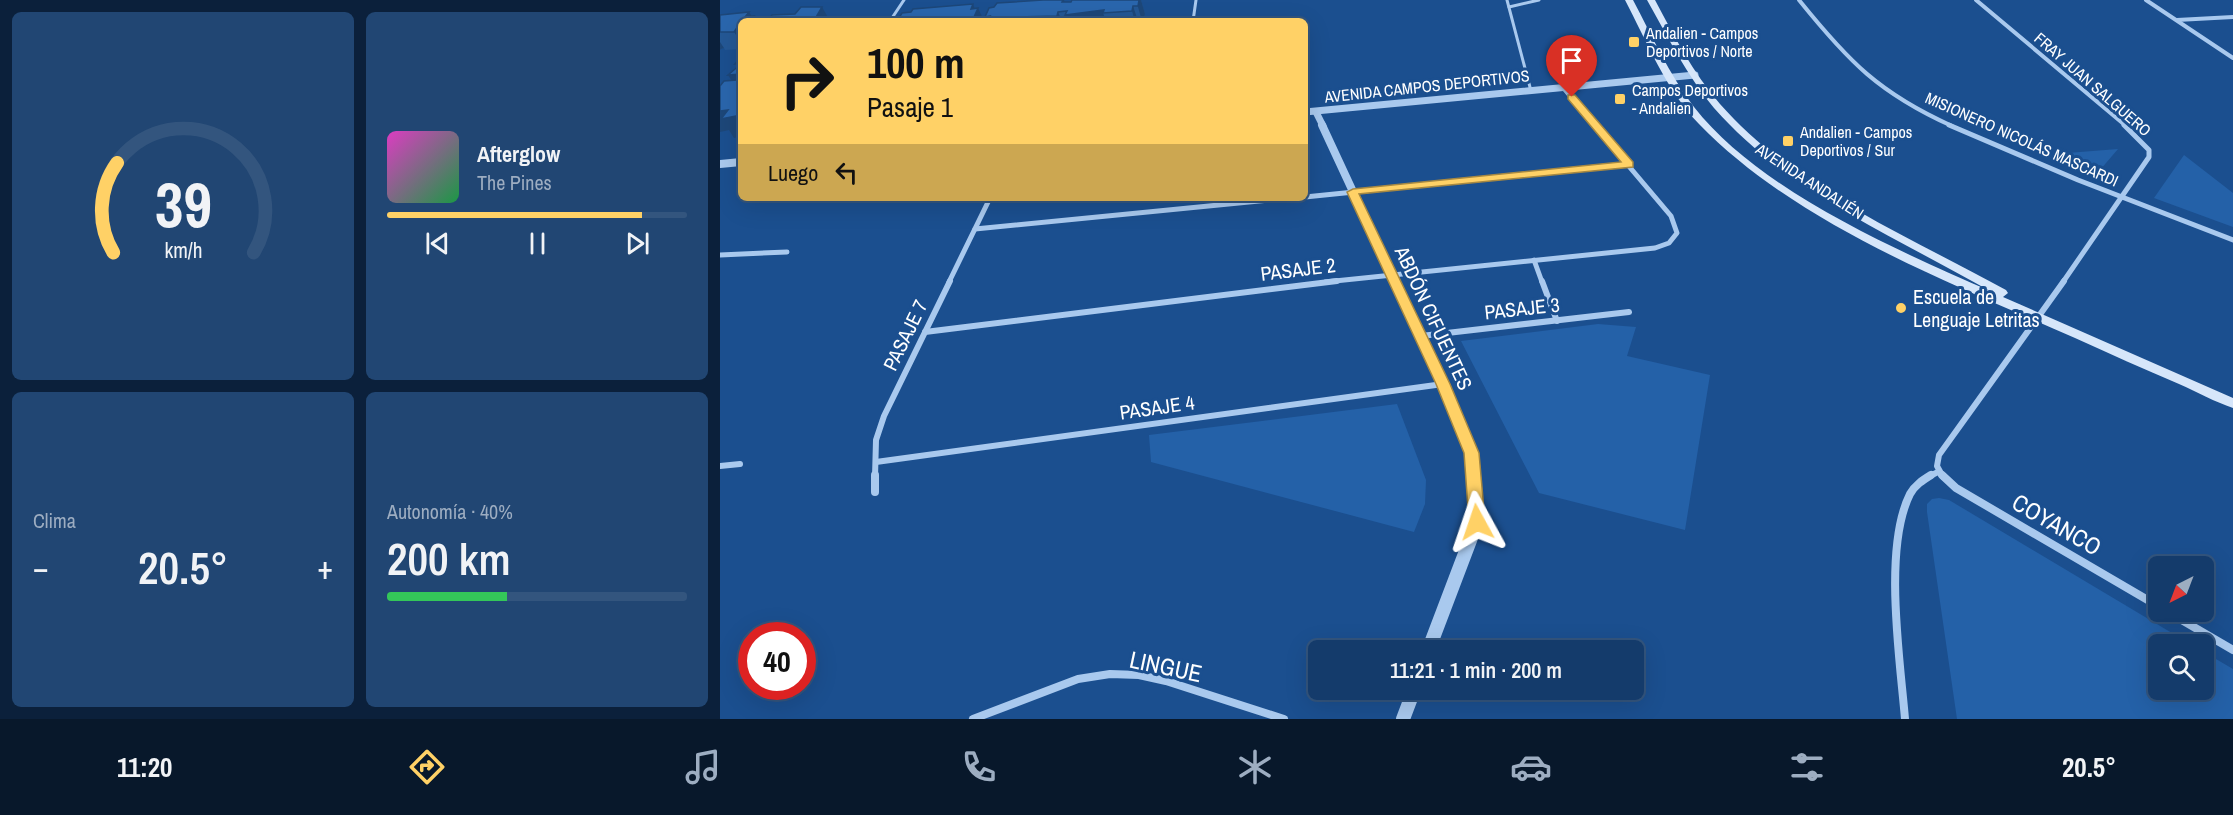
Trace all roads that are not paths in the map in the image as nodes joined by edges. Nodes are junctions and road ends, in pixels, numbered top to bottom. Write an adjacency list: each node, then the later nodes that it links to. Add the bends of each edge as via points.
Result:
1 (904, 0): 11 (lane)
2 (1196, 0): 12 (lane)
3 (1507, 0): 10 (lane)
4 (1539, 0): 10 (lane)
5 (1629, 0): 17 (main road, AVENIDA ANDALIÉN)
6 (1651, 0): 16 (main road, AVENIDA ANDALIÉN)
7 (1799, 0): 26 (street, MISIONERO NICOLÁS MASCARDI, via 1842,51 1884,89 1963,131)
8 (1976, 0): 26 (street, FRAY JUAN SALGUERO, via 2144,142 2149,157)
9 (2146, 0): 14 (street)
10 (1509, 7): 19 (lane)
11 (892, 18)
12 (1193, 18)
13 (2233, 18): 14 (street)
14 (2176, 20): 15 (street)
15 (2233, 58)
16 (1695, 75): 17 (street, AVENIDA CAMPOS DEPORTIVOS); 36 (main road, AVENIDA ANDALIÉN, via 1713,102 1740,130 1785,166)
17 (1670, 77): 18 (street, AVENIDA CAMPOS DEPORTIVOS); 36 (main road, AVENIDA ANDALIÉN, via 1703,122 1743,158 1791,192 1896,252)
18 (1563, 88): 19 (street, AVENIDA CAMPOS DEPORTIVOS); 23 (street)
19 (1531, 91): 20 (street, AVENIDA CAMPOS DEPORTIVOS)
20 (1310, 112): 24 (street, ABDÓN CIFUENTES)
21 (738, 162): 22 (street)
22 (720, 164)
23 (1629, 164): 24 (street); 33 (street, PASAJE 2, via 1671,216 1677,233 1674,239 1655,248)
24 (1353, 192): 25 (street); 34 (street, ABDÓN CIFUENTES)
25 (1308, 196)
26 (2121, 198): 30 (street, MISIONERO NICOLÁS MASCARDI); 36 (street, FRAY JUAN SALGUERO)
27 (989, 201): 29 (street, PASAJE 7)
28 (1260, 201): 29 (street)
29 (975, 229): 38 (street, PASAJE 7)
30 (2233, 240)
31 (787, 252): 32 (street)
32 (720, 255)
33 (1534, 260): 34 (street, PASAJE 2); 37 (street)
34 (1391, 274): 38 (street, PASAJE 2); 39 (street, ABDÓN CIFUENTES)
35 (1629, 312): 37 (street, PASAJE 3)
36 (2038, 317): 41 (main road, AVENIDA ANDALIÉN); 45 (street, FRAY JUAN SALGUERO, via 1939,455)
37 (1557, 321): 39 (street, PASAJE 3)
38 (926, 332): 42 (street, PASAJE 7, via 884,416 876,440)
39 (1419, 336): 40 (street, ABDÓN CIFUENTES)
40 (1443, 384): 42 (street, PASAJE 4); 49 (street, ABDÓN CIFUENTES, via 1471,453 1477,522)
41 (2233, 403)
42 (876, 462): 46 (street, PASAJE 7)
43 (740, 464): 44 (street)
44 (720, 466)
45 (1938, 471): 47 (street, COYANCO, via 1956,488); 55 (street, via 1910,494 1900,525 1898,623)
46 (875, 492)
47 (2148, 600)
48 (2185, 622): 50 (street)
49 (1432, 640)
50 (2233, 650)
51 (1410, 700): 54 (street)
52 (973, 719): 53 (street, LINGUE, via 1078,679 1110,674 1166,681)
53 (1284, 719)
54 (1403, 719)
55 (1905, 719)

